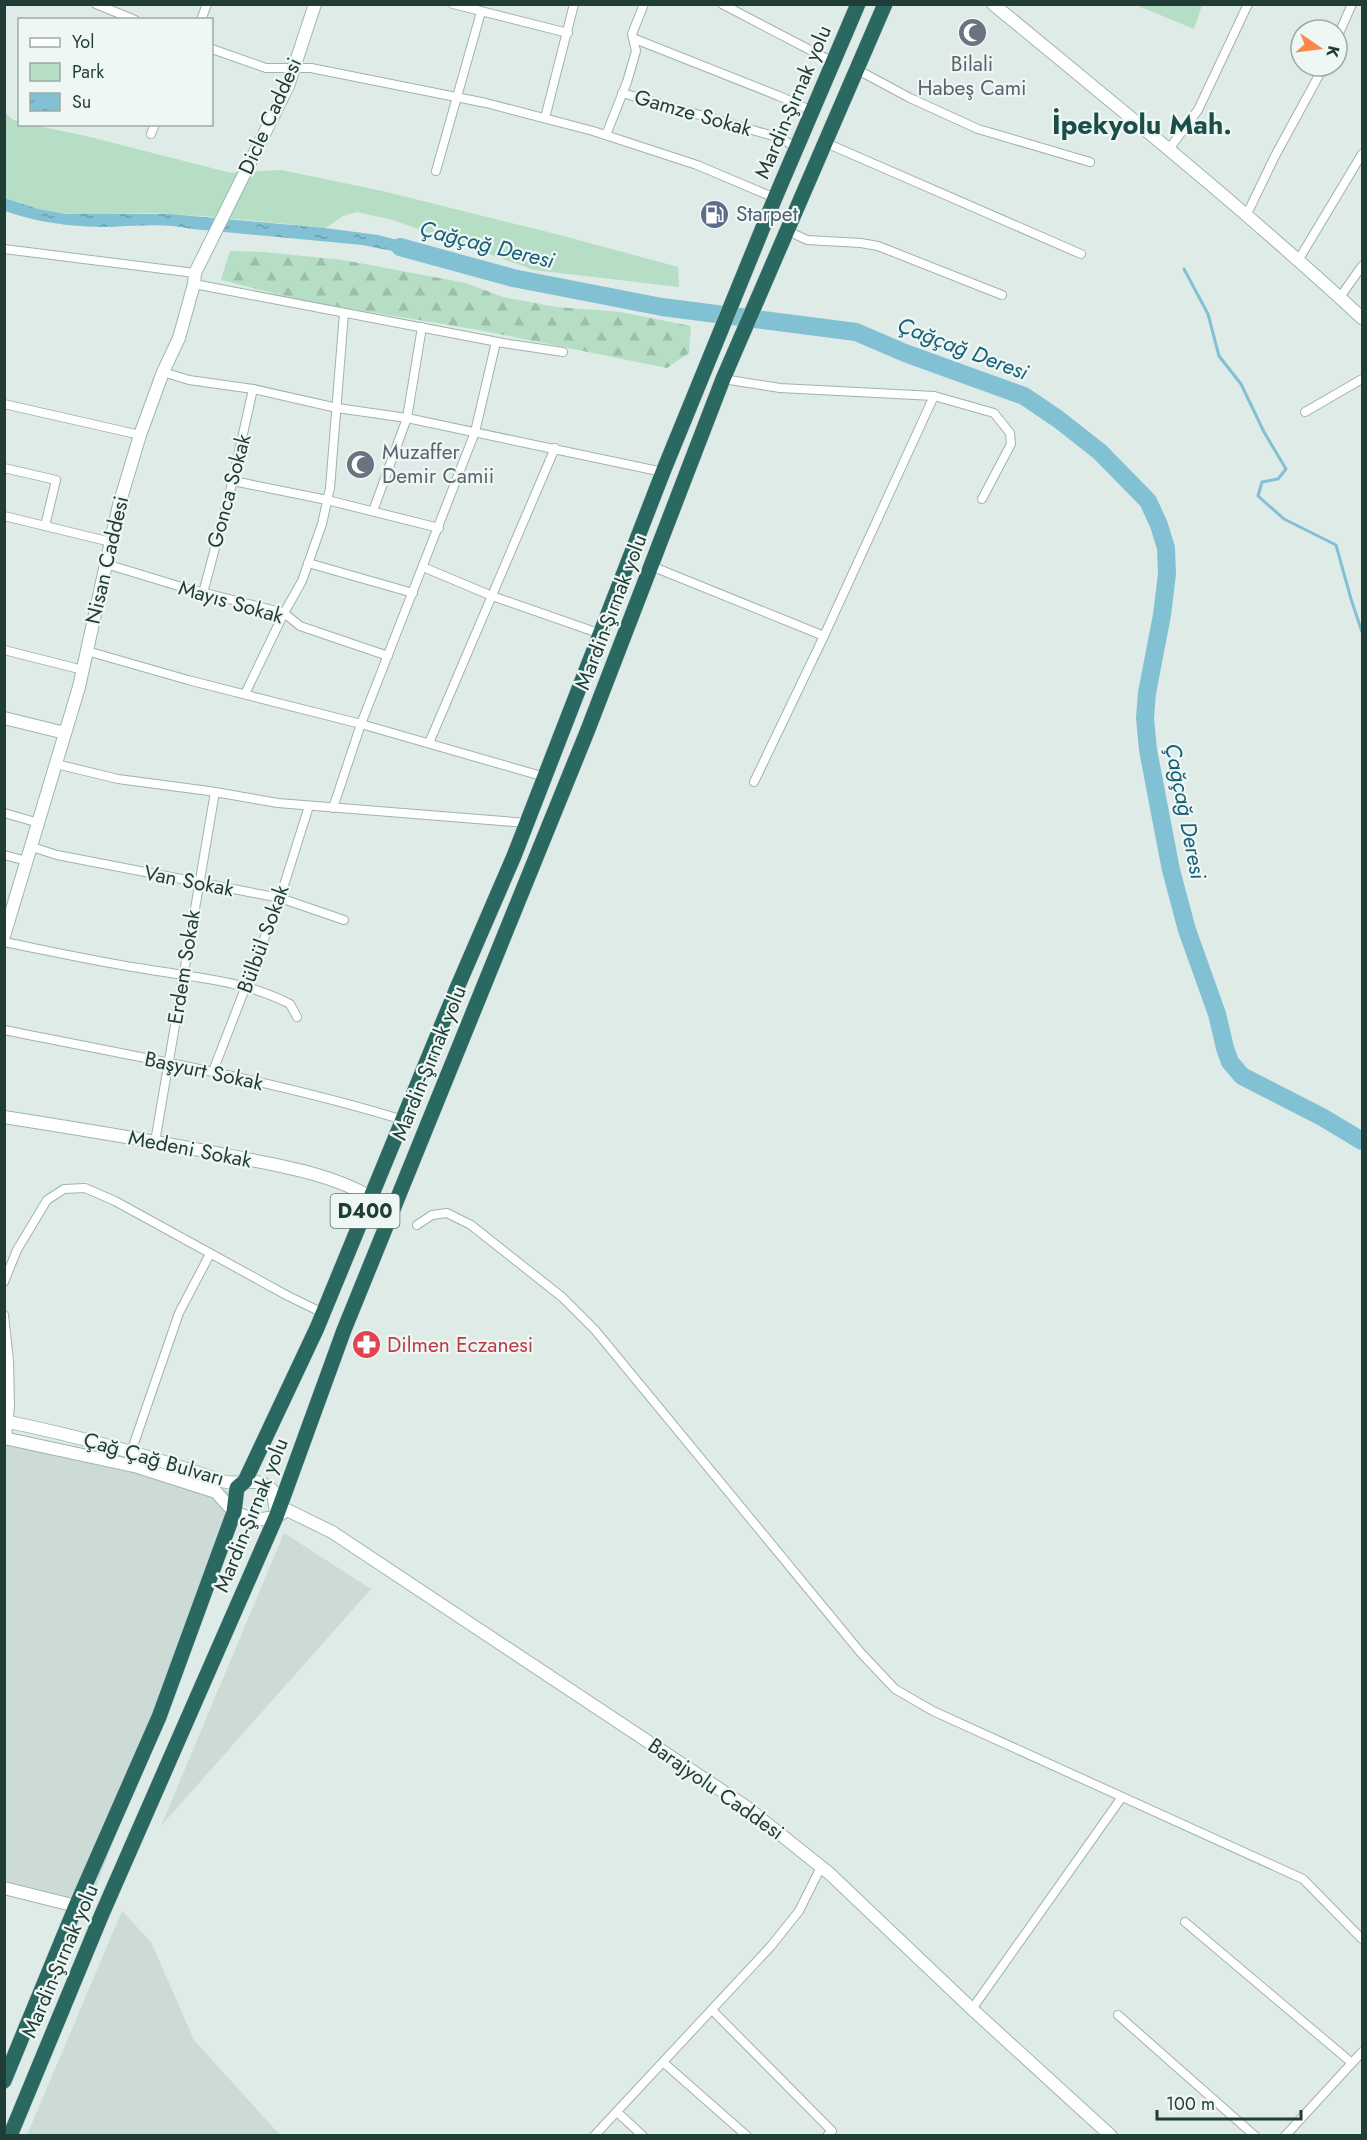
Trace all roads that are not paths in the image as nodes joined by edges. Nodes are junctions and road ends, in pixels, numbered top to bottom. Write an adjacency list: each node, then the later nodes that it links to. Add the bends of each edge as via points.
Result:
1 (96, 4): 14 (street)
2 (315, 4): 20 (street, Dicle Caddesi)
3 (453, 4): 13 (street)
4 (574, 4): 16 (street)
5 (644, 4): 17 (street, via 634,26)
6 (722, 4): 19 (street)
7 (858, 4): 19 (highway, Mardin-Şırnak yolu)
8 (885, 4): 21 (highway, Mardin-Şırnak yolu)
9 (993, 4): 27 (street)
10 (1006, 4): 27 (street)
11 (1248, 4): 33 (street, via 1198,110)
12 (1352, 4): 15 (street)
13 (481, 12): 16 (street); 24 (street)
14 (130, 18)
15 (1346, 18)
16 (568, 33): 26 (street)
17 (635, 39): 23 (street, via 636,51); 25 (street)
18 (213, 49): 20 (street, via 266,68)
19 (833, 62): 25 (highway, Mardin-Şırnak yolu)
20 (292, 68): 24 (street, via 311,68); 37 (street, Dicle Caddesi, via 288,86)
21 (856, 69): 31 (highway, Mardin-Şırnak yolu); 35 (street, via 978,129)
22 (1317, 78): 39 (street)
23 (622, 93): 30 (street); 32 (street, Gamze Sokak, via 777,137)
24 (457, 97): 26 (street); 36 (street)
25 (812, 111): 32 (highway, Mardin-Şırnak yolu)
26 (545, 118): 30 (street)
27 (1141, 125): 33 (street)
28 (154, 126): 29 (street)
29 (151, 134)
30 (606, 135): 38 (street, via 697,165)
31 (826, 143): 40 (highway, Mardin-Şırnak yolu); 42 (street)
32 (797, 147): 38 (highway, Mardin-Şırnak yolu)
33 (1169, 149): 39 (street)
34 (1362, 154): 43 (street)
35 (1090, 162)
36 (436, 171)
37 (235, 193): 45 (street, Nisan Caddesi)
38 (775, 198): 66 (highway, Mardin-Şırnak yolu / D400)
39 (1246, 216): 43 (street)
40 (788, 231): 46 (street, via 807,240 878,246); 55 (highway, Mardin-Şırnak yolu)
41 (5, 251): 45 (street)
42 (1081, 254)
43 (1299, 260): 47 (street)
44 (1362, 266): 47 (street)
45 (194, 279): 48 (street); 53 (street, Nisan Caddesi, via 179,338)
46 (1002, 295)
47 (1340, 297): 49 (street)
48 (344, 313): 50 (street); 59 (street)
49 (1362, 318)
50 (422, 327): 51 (street); 61 (street)
51 (496, 342): 52 (street); 62 (street)
52 (563, 352)
53 (163, 372): 56 (street, via 189,380); 63 (street, Nisan Caddesi)
54 (1362, 379): 60 (street)
55 (723, 380): 57 (street, via 780,388); 77 (highway, Mardin-Şırnak yolu)
56 (254, 389): 59 (street); 67 (street, Gonca Sokak)
57 (934, 396): 69 (street, via 994,412 1010,433 1011,444); 84 (street)
58 (4, 404): 63 (street)
59 (338, 408): 61 (street); 68 (street)
60 (1305, 412)
61 (406, 418): 62 (street); 70 (street)
62 (475, 432): 64 (street); 73 (street)
63 (140, 435): 74 (street, Nisan Caddesi)
64 (555, 448): 66 (street); 81 (street)
65 (4, 468): 72 (street, via 56,480)
66 (663, 472): 83 (highway, Mardin-Şırnak yolu / D400)
67 (233, 480): 68 (street); 79 (street, Gonca Sokak)
68 (327, 500): 70 (street); 75 (street)
69 (982, 500)
70 (373, 511): 73 (street)
71 (4, 516): 72 (street)
72 (45, 526): 74 (street)
73 (439, 528): 78 (street)
74 (111, 542): 76 (street, Nisan Caddesi)
75 (308, 563): 80 (street); 82 (street)
76 (106, 564): 79 (street, Mayıs Sokak); 86 (street, Nisan Caddesi)
77 (651, 566): 84 (street); 131 (highway, Mardin-Şırnak yolu, via 543,843 344,1330)
78 (423, 567): 80 (street); 81 (street)
79 (202, 592): 82 (street, Mayıs Sokak)
80 (413, 593): 87 (street)
81 (492, 596): 83 (street); 93 (street)
82 (284, 613): 87 (street, Mayıs Sokak, via 300,626); 89 (street)
83 (601, 634): 95 (highway, Mardin-Şırnak yolu / D400)
84 (824, 636): 96 (street)
85 (4, 650): 88 (street)
86 (87, 651): 88 (street, Nisan Caddesi); 89 (street)
87 (388, 656): 91 (street)
88 (83, 670): 92 (street, Nisan Caddesi)
89 (245, 694): 91 (street)
90 (4, 718): 92 (street)
91 (361, 724): 93 (street); 99 (street)
92 (65, 733): 94 (street, Nisan Caddesi)
93 (429, 743): 95 (street)
94 (56, 764): 97 (street, via 118,779); 101 (street, Nisan Caddesi)
95 (545, 777): 102 (highway, Mardin-Şırnak yolu / D400)
96 (754, 782)
97 (215, 792): 98 (street); 106 (street, Erdem Sokak)
98 (309, 806): 99 (street); 107 (street, Bülbül Sokak)
99 (333, 808): 102 (street)
100 (4, 813): 101 (street)
101 (39, 823): 103 (street, Nisan Caddesi)
102 (527, 823): 118 (highway, Mardin-Şırnak yolu / D400)
103 (32, 847): 105 (street, Nisan Caddesi); 106 (street, Van Sokak)
104 (4, 855): 105 (street)
105 (27, 861): 109 (street, Nisan Caddesi)
106 (198, 883): 107 (street, Van Sokak); 111 (street, Erdem Sokak)
107 (280, 898): 108 (street, Van Sokak); 112 (street, Bülbül Sokak)
108 (344, 920)
109 (4, 936)
110 (4, 942): 111 (street)
111 (183, 975): 112 (street); 115 (street, Erdem Sokak)
112 (245, 987): 113 (street, via 290,1004); 116 (street, Bülbül Sokak)
113 (297, 1017)
114 (4, 1030): 115 (street, Başyurt Sokak)
115 (168, 1063): 116 (street, Başyurt Sokak); 119 (street, Erdem Sokak)
116 (213, 1071): 118 (street, Başyurt Sokak)
117 (4, 1117): 119 (street, Medeni Sokak)
118 (403, 1120): 120 (highway, Mardin-Şırnak yolu / D400)
119 (155, 1142): 120 (street, Medeni Sokak, via 314,1173 348,1184)
120 (371, 1197): 124 (highway, Mardin-Şırnak yolu / D400)
121 (417, 1225): 132 (street, via 432,1215 447,1213 471,1225 562,1297 609,1347 820,1605 895,1689 933,1711)
122 (210, 1254): 123 (street, via 115,1201 85,1188 64,1189 47,1200 17,1250); 124 (street); 128 (street, via 179,1313)
123 (4, 1282)
124 (323, 1313): 129 (highway, Mardin-Şırnak yolu / D400)
125 (4, 1315): 126 (street, via 10,1406)
126 (6, 1421): 127 (street); 128 (street, Çağ Çağ Bulvarı)
127 (6, 1438): 130 (street, Çağ Çağ Bulvarı, via 138,1467 216,1492)
128 (131, 1452): 129 (street, Çağ Çağ Bulvarı, via 227,1482)
129 (245, 1481): 130 (highway, Mardin-Şırnak yolu / D400, via 237,1488); 131 (street, Çağ Çağ Bulvarı, via 262,1482 273,1491)
130 (234, 1512): 131 (street, Çağ Çağ Bulvarı, via 255,1520); 135 (highway, Mardin-Şırnak yolu / D400, via 159,1716)
131 (276, 1517): 133 (street, Barajyolu Caddesi, via 287,1510 332,1532 746,1806); 146 (highway, Mardin-Şırnak yolu, via 102,1914)
132 (1122, 1797): 137 (street, via 1303,1879); 138 (street)
133 (821, 1867): 138 (street, Barajyolu Caddesi); 139 (street, via 799,1911)
134 (4, 1888): 135 (street)
135 (76, 1906): 144 (highway, Mardin-Şırnak yolu / D400)
136 (1185, 1922): 143 (street)
137 (1362, 1939)
138 (972, 2009): 151 (street, Barajyolu Caddesi)
139 (712, 2010): 142 (street); 150 (street, via 832,2131)
140 (1118, 2015): 152 (street)
141 (1362, 2052): 143 (street)
142 (664, 2063): 145 (street); 149 (street)
143 (1352, 2063): 153 (street)
144 (4, 2080)
145 (617, 2112): 147 (street); 148 (street)
146 (10, 2136)
147 (594, 2136)
148 (643, 2136)
149 (747, 2136)
150 (827, 2136)
151 (1111, 2136)
152 (1255, 2136)
153 (1285, 2136)

